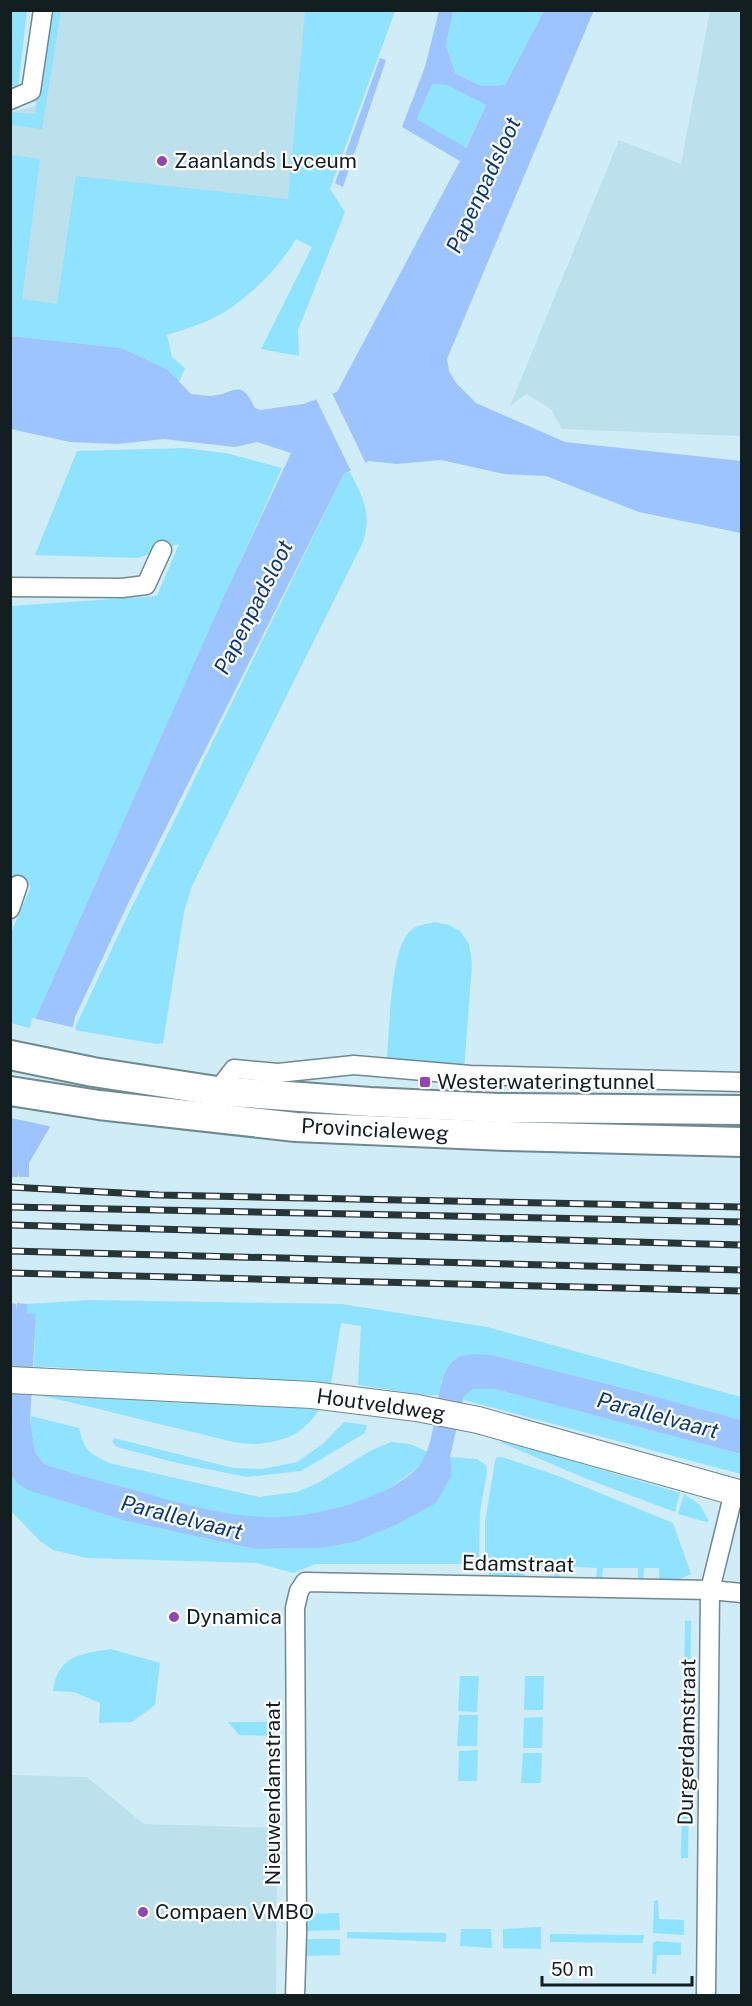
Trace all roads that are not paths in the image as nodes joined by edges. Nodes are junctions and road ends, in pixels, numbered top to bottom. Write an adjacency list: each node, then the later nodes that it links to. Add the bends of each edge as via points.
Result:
1 (43, 10): 2 (street, via 31,91)
2 (10, 100)
3 (162, 550): 4 (street, via 146,585)
4 (10, 587)
5 (18, 885): 6 (street)
6 (10, 909)
7 (10, 1055): 10 (main road, Provincialeweg)
8 (741, 1082): 10 (street, via 470,1075 354,1065 278,1073 234,1069)
9 (10, 1091): 12 (main road, Provincialeweg, via 296,1127)
10 (218, 1091): 11 (main road, Provincialeweg, via 498,1108)
11 (741, 1110)
12 (741, 1142)
13 (10, 1380): 14 (street, Houtveldweg, via 312,1395 417,1408 478,1420)
14 (738, 1493): 15 (street, Durgerdamstraat)
15 (710, 1590): 16 (street, Edamstraat, via 305,1582); 17 (street, Edamstraat); 19 (street, Durgerdamstraat)
16 (299, 1591): 18 (street, Nieuwendamstraat, via 295,1608)
17 (741, 1593)
18 (295, 1995)
19 (706, 1995)

